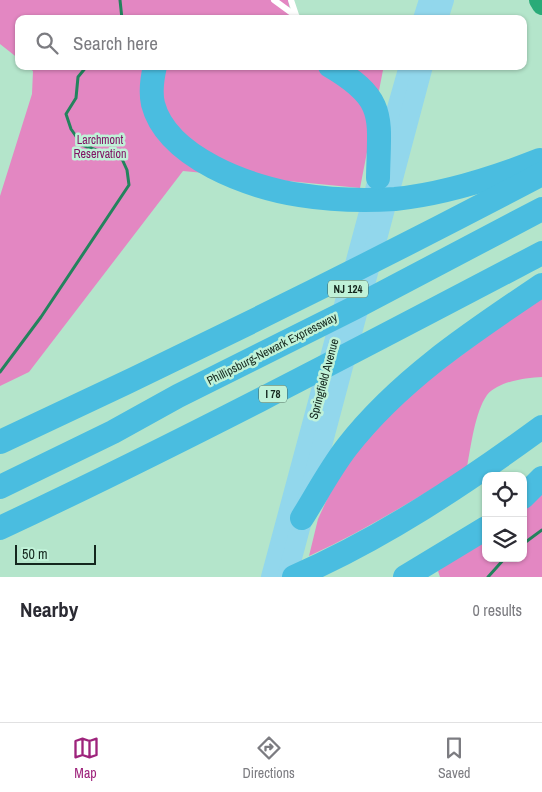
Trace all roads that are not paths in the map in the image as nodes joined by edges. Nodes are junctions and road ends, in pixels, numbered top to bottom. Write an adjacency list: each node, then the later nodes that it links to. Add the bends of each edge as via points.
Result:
1 (274, 0): 5 (lane)
2 (291, 0): 6 (lane)
3 (429, 0): 7 (main road)
4 (444, 0): 8 (main road)
5 (295, 15)
6 (297, 15)
7 (424, 15)
8 (439, 15)
9 (154, 70): 13 (highway, via 152,103 174,138 215,167 279,191 340,200 415,196 461,187)
10 (336, 70): 15 (highway, via 372,100)
11 (408, 70): 15 (main road, Springfield Avenue / NJ 124)
12 (422, 70): 15 (main road, Springfield Avenue / NJ 124)
13 (542, 159)
14 (542, 174): 22 (highway, via 281,308)
15 (386, 177): 20 (main road, Springfield Avenue / NJ 124)
16 (542, 209): 19 (highway, Phillipsburg-Newark Expressway)
17 (542, 253): 28 (highway, I 78, via 205,429)
18 (542, 285): 27 (highway, via 451,349 380,409 346,448)
19 (178, 396): 23 (highway); 25 (highway, Phillipsburg-Newark Expressway)
20 (327, 396): 27 (main road, Springfield Avenue / NJ 124); 30 (main road, Springfield Avenue / NJ 124)
21 (542, 427): 32 (highway, via 389,530)
22 (0, 442)
23 (0, 470)
24 (542, 478): 26 (highway)
25 (0, 487)
26 (527, 493)
27 (302, 518): 31 (main road, Springfield Avenue / NJ 124)
28 (0, 528)
29 (482, 530): 33 (highway)
30 (271, 577)
31 (287, 577)
32 (294, 577)
33 (405, 577)

